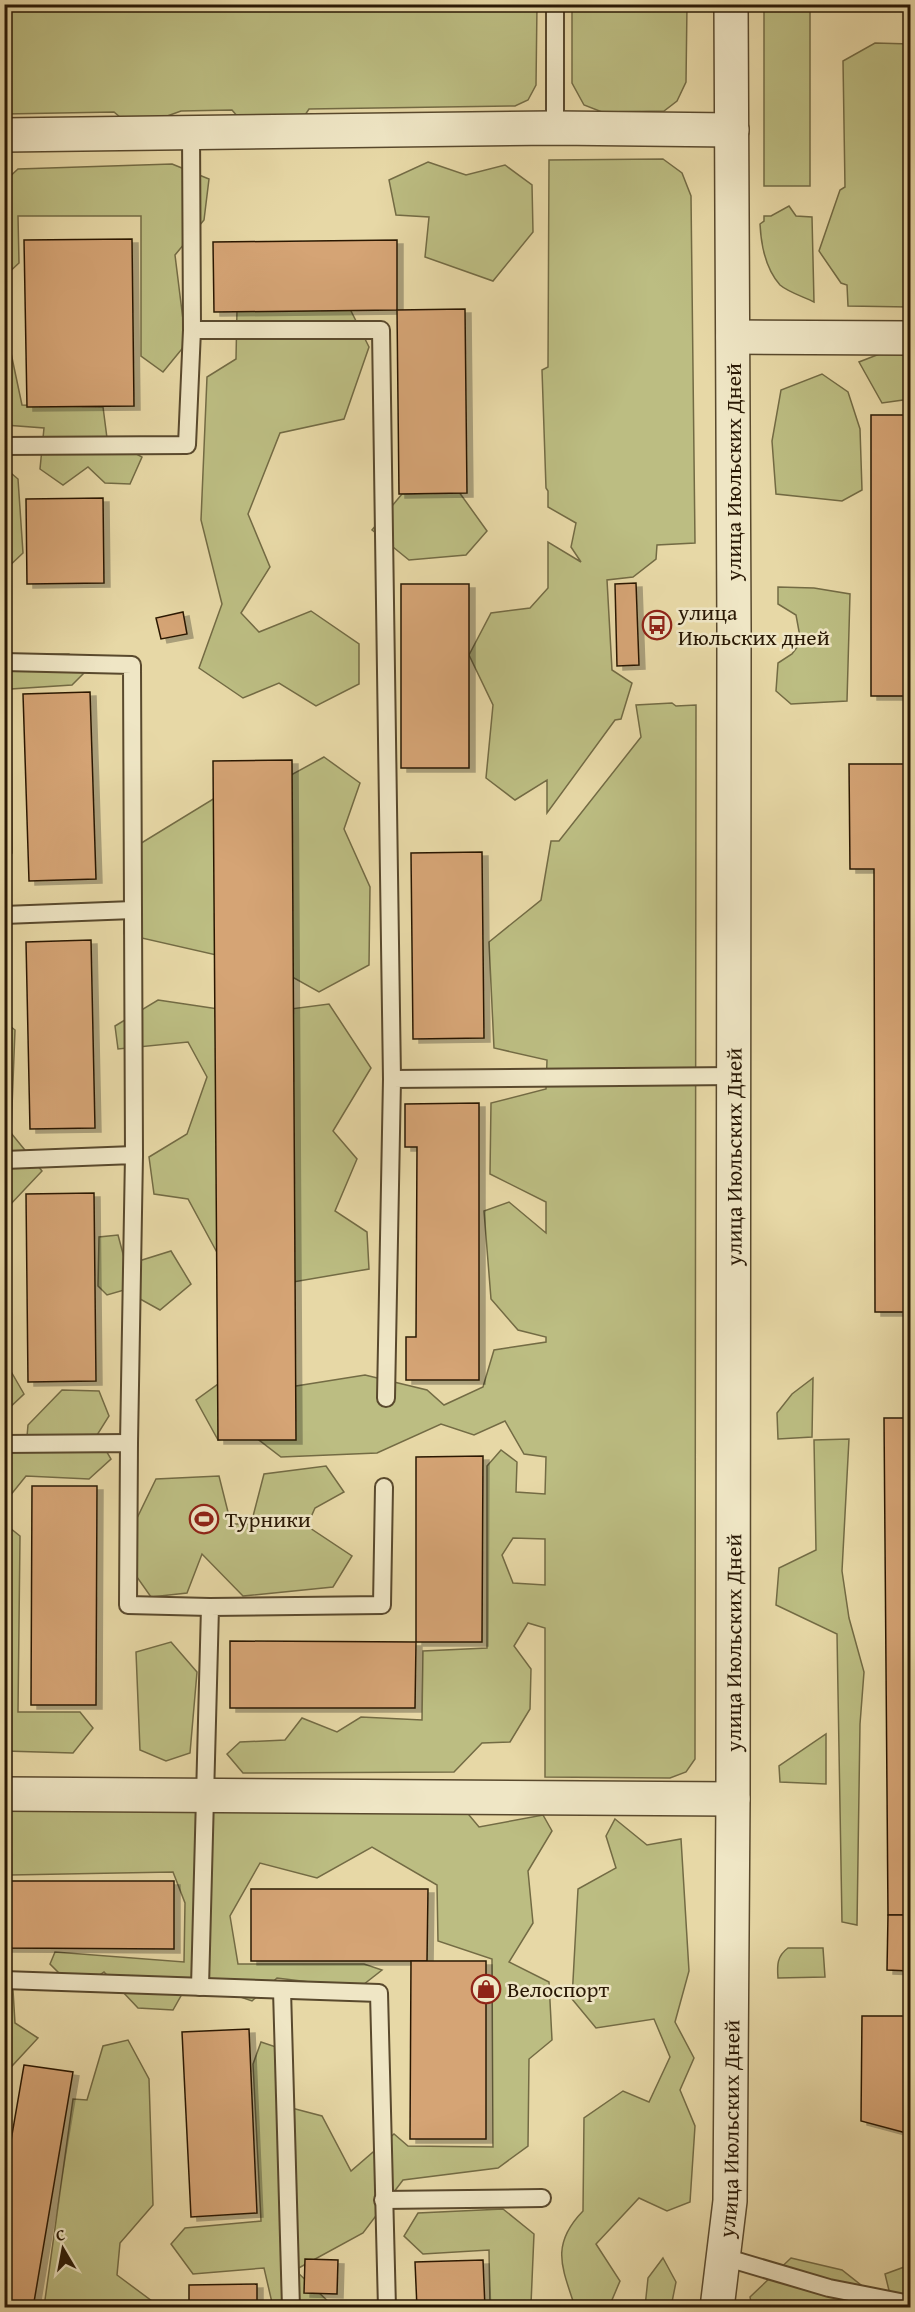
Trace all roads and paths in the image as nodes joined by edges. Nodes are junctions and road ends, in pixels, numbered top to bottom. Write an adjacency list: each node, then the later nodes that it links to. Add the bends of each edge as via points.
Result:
1 (555, 4): 3 (lane)
2 (730, 4): 4 (street, улица Июльских Дней)
3 (555, 128): 4 (street); 5 (street)
4 (732, 130): 8 (street, улица Июльских Дней)
5 (191, 131): 6 (street); 7 (lane)
6 (4, 135)
7 (192, 330): 10 (lane, via 187,445); 15 (lane, via 381,330)
8 (733, 337): 9 (street); 14 (street, улица Июльских Дней)
9 (910, 338)
10 (4, 446)
11 (4, 662): 12 (lane, via 132,665)
12 (133, 910): 13 (lane); 16 (lane)
13 (4, 915)
14 (735, 1076): 15 (lane); 25 (street, улица Июльских Дней)
15 (392, 1079): 18 (lane)
16 (134, 1155): 17 (lane); 19 (lane)
17 (4, 1160)
18 (386, 1398)
19 (129, 1443): 20 (lane); 22 (lane, via 128,1605)
20 (4, 1444)
21 (384, 1487): 22 (lane, via 382,1605)
22 (210, 1607): 24 (lane)
23 (4, 1794): 24 (street)
24 (206, 1795): 25 (street); 27 (lane)
25 (733, 1799): 31 (street, улица Июльских Дней, via 730,2201)
26 (4, 1980): 27 (lane)
27 (200, 1987): 28 (lane)
28 (282, 1990): 30 (lane, via 379,1993); 33 (lane)
29 (542, 2198): 30 (lane)
30 (383, 2200): 34 (lane)
31 (724, 2257): 32 (lane, via 829,2288); 35 (street, улица Июльских Дней)
32 (910, 2304)
33 (291, 2307)
34 (387, 2307)
35 (717, 2307)

